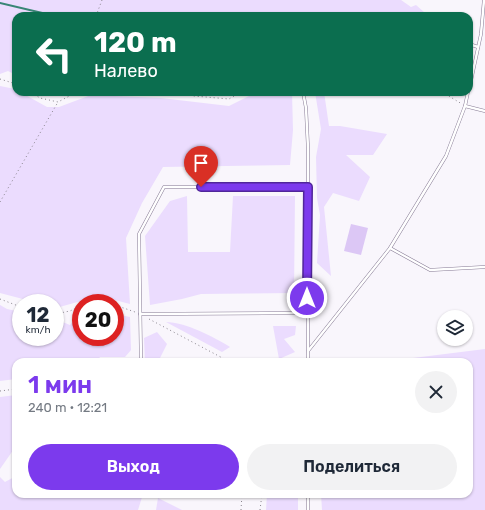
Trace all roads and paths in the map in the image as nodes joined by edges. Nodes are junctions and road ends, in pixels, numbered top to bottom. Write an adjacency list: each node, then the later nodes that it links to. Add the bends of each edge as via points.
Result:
1 (102, 0): 3 (path)
2 (484, 0): 5 (lane)
3 (98, 12)
4 (473, 45): 5 (lane)
5 (478, 47): 6 (lane)
6 (473, 71)
7 (0, 79): 8 (path)
8 (12, 83)
9 (37, 96): 16 (path)
10 (69, 96): 16 (path)
11 (194, 96): 12 (path)
12 (233, 96)
13 (304, 96): 19 (lane, via 308,140)
14 (449, 96): 17 (path)
15 (468, 96): 17 (lane)
16 (58, 102): 20 (path)
17 (465, 106): 18 (lane); 21 (lane, via 446,156)
18 (485, 111)
19 (308, 187): 26 (lane); 27 (lane, via 164,187 139,234)
20 (0, 202)
21 (390, 248): 22 (lane, via 430,270); 28 (lane)
22 (485, 267)
23 (0, 299): 24 (path)
24 (12, 304)
25 (124, 307): 27 (path)
26 (307, 313): 27 (lane); 28 (lane)
27 (140, 314): 29 (lane); 30 (path)
28 (308, 351): 31 (lane)
29 (141, 358)
30 (222, 358)
31 (308, 358)
32 (12, 390): 33 (path)
33 (0, 391)
34 (242, 498): 37 (path)
35 (262, 498): 38 (path)
36 (308, 498): 39 (lane)
37 (241, 510)
38 (260, 510)
39 (308, 510)

